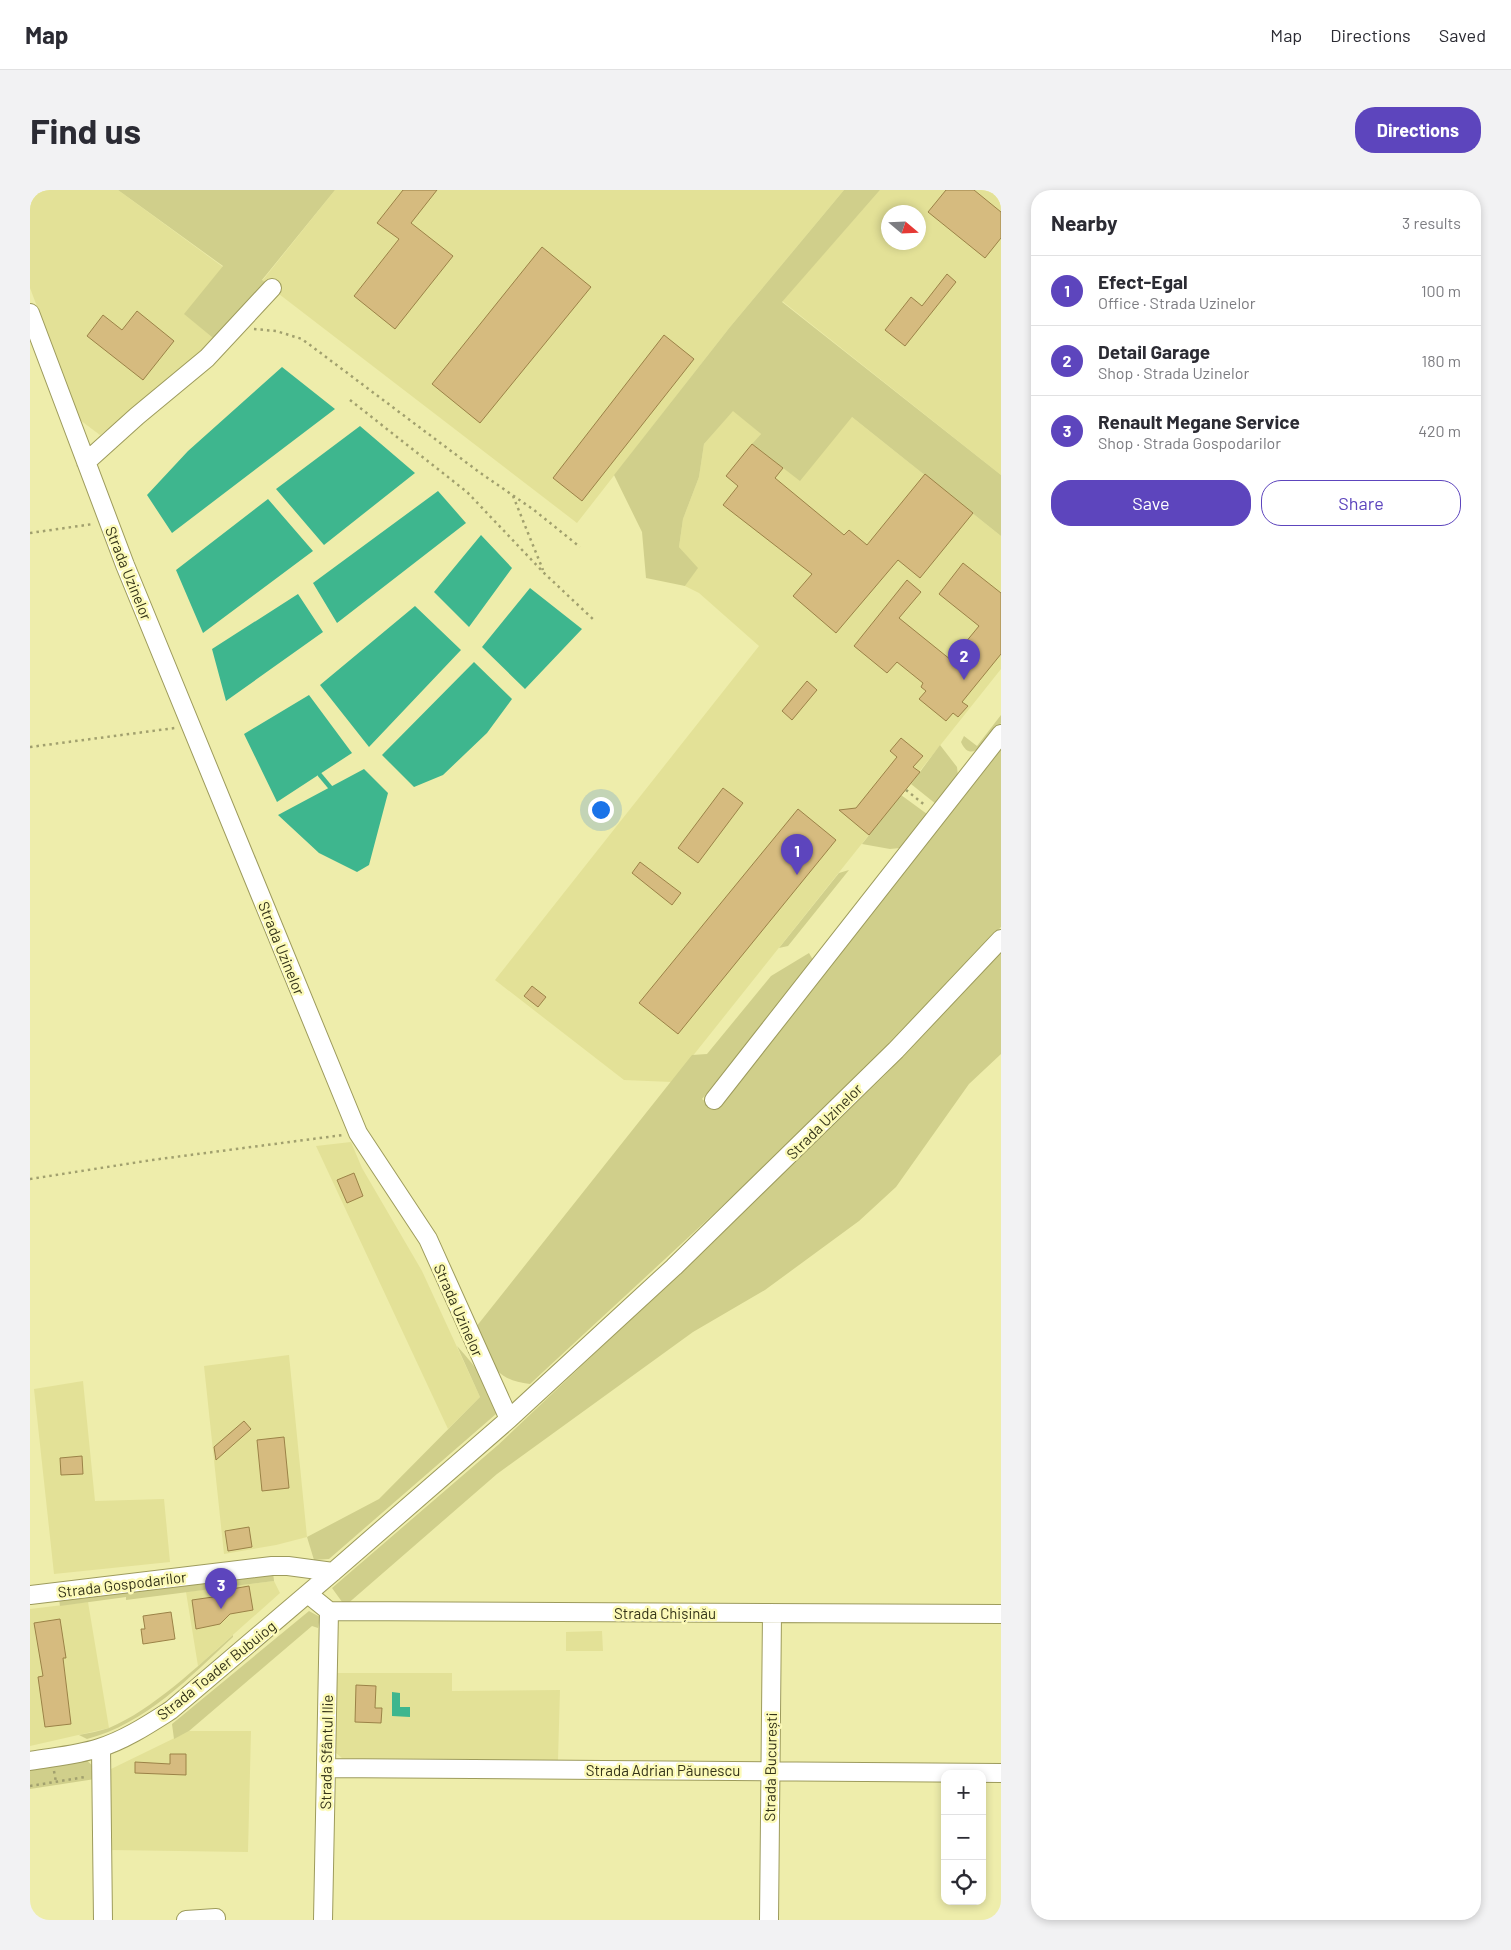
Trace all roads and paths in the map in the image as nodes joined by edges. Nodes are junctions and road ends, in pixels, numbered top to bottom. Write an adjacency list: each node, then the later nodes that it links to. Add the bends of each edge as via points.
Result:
1 (272, 288): 3 (street)
2 (30, 313): 5 (street, Strada Uzinelor)
3 (235, 328): 5 (street, via 207,358); 6 (path, via 276,331 302,339)
4 (350, 400): 10 (path, via 467,492)
5 (86, 462): 7 (street, Strada Uzinelor)
6 (512, 495): 9 (path); 10 (path)
7 (109, 522): 8 (path); 12 (street, Strada Uzinelor)
8 (30, 533)
9 (580, 547)
10 (544, 573): 11 (path)
11 (595, 621)
12 (191, 726): 14 (path); 19 (street, Strada Uzinelor)
13 (1001, 734): 16 (street)
14 (30, 747)
15 (906, 790): 16 (path)
16 (937, 815): 18 (street)
17 (1001, 939): 21 (street, Strada Uzinelor, via 812,1133 674,1267)
18 (714, 1100)
19 (358, 1133): 20 (path); 21 (street, Strada Uzinelor, via 428,1239)
20 (30, 1179)
21 (509, 1419): 22 (street, Strada Uzinelor)
22 (333, 1572): 23 (street, Strada Toader Bubuiog); 24 (street, Strada Gospodarilor, via 272,1566)
23 (308, 1594): 25 (street); 28 (street, Strada Toader Bubuiog, via 171,1710 149,1725)
24 (30, 1596)
25 (329, 1611): 26 (street, Strada Chișinău); 30 (street, Strada Sfântul Ilie)
26 (772, 1613): 27 (street, Strada Chișinău); 31 (street, Strada București)
27 (1001, 1614)
28 (102, 1748): 29 (street, Strada Toader Bubuiog); 36 (street)
29 (30, 1761)
30 (326, 1768): 31 (street, Strada Adrian Păunescu); 38 (street, Strada Sfântul Ilie)
31 (770, 1771): 32 (street, Strada Adrian Păunescu); 39 (street, Strada București)
32 (1001, 1773)
33 (92, 1776): 34 (path)
34 (30, 1786)
35 (216, 1918): 37 (street)
36 (103, 1920)
37 (186, 1920)
38 (323, 1920)
39 (769, 1920)

